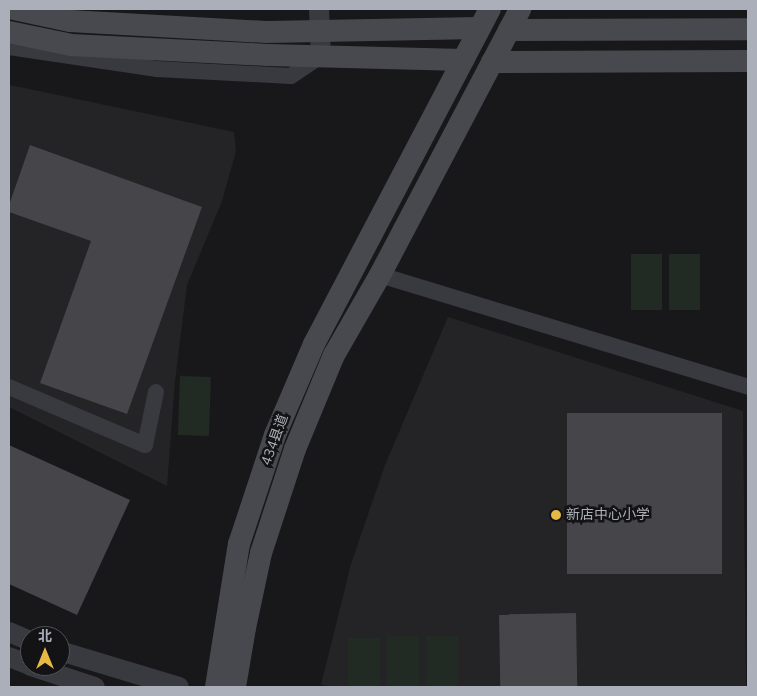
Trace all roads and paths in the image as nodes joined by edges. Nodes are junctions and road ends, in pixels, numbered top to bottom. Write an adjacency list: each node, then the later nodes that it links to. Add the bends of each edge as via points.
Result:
1 (14, 9): 4 (main road, via 70,21 268,32)
2 (520, 9): 6 (main road, 434县道)
3 (484, 18): 4 (main road); 10 (main road, 434县道)
4 (320, 20): 9 (street)
5 (748, 29): 6 (main road)
6 (509, 30): 12 (main road, 434县道)
7 (9, 32): 9 (main road, bridge, via 72,45)
8 (9, 47): 9 (street, via 157,69 291,76)
9 (321, 56): 10 (main road)
10 (464, 60): 21 (main road, 434县道, via 314,344 275,435 239,544)
11 (748, 61): 12 (main road)
12 (492, 62): 13 (main road, 434县道)
13 (380, 275): 14 (street); 22 (main road, 434县道, via 334,355 295,449 261,553)
14 (748, 387)
15 (9, 388): 16 (street, via 145,445)
16 (156, 392)
17 (70, 654): 20 (street)
18 (61, 676): 19 (street)
19 (94, 687)
20 (178, 687)
21 (216, 687)
22 (235, 687)

